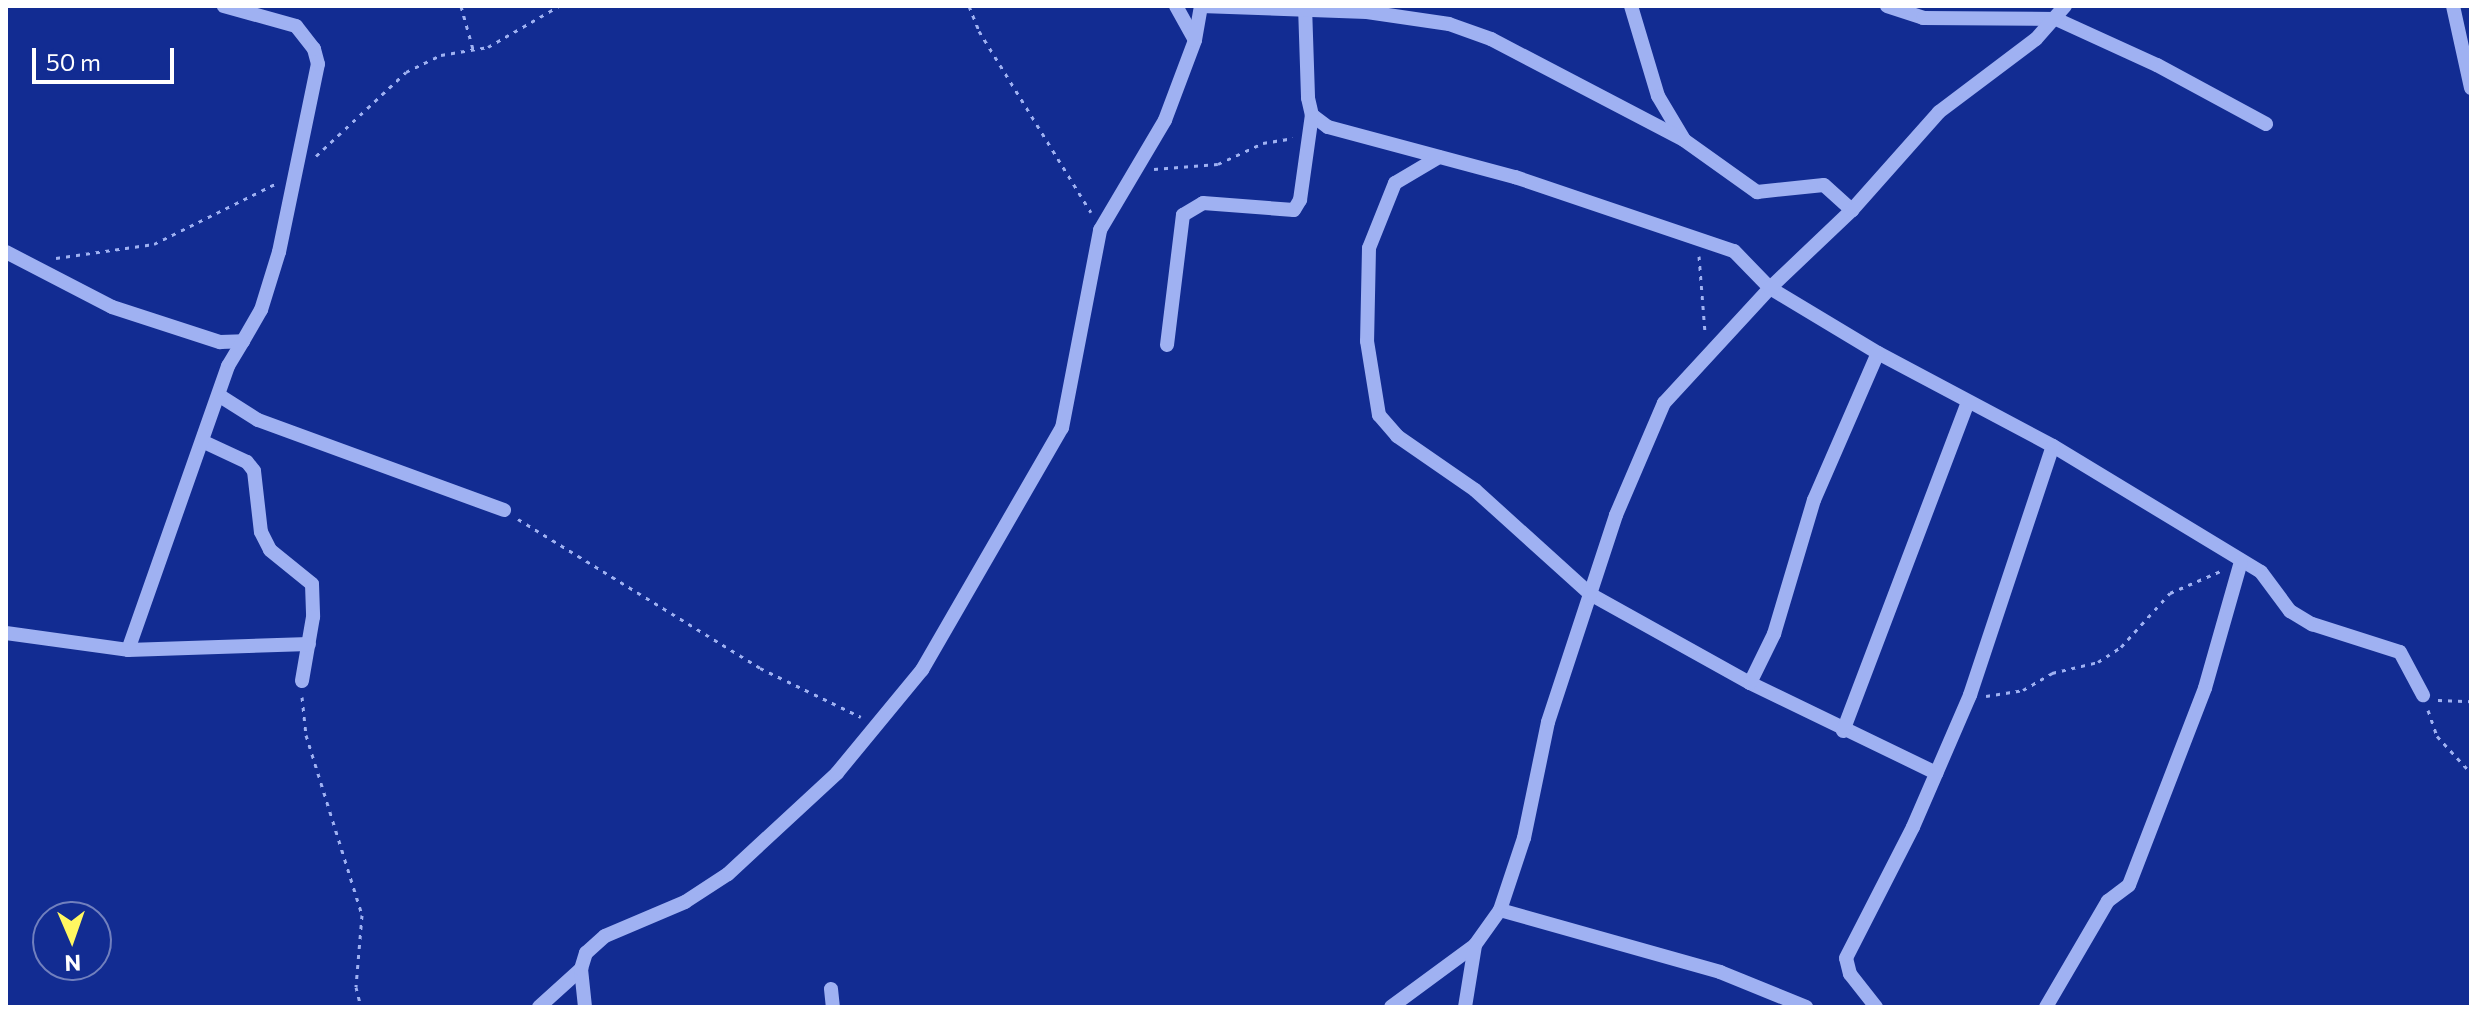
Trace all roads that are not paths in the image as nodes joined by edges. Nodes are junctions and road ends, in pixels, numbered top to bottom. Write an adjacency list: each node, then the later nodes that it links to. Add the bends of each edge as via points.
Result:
1 (224, 6): 8 (street)
2 (1176, 6): 10 (street)
3 (1631, 6): 14 (street, via 1658,96)
4 (1887, 6): 9 (street, via 1923,18)
5 (2065, 6): 9 (street)
6 (2453, 6): 11 (street)
7 (1305, 8): 10 (street, via 1201,6); 12 (street); 14 (street, via 1449,24 1491,39)
8 (283, 14): 19 (street, via 307,35 318,64 300,170 261,310)
9 (2056, 19): 13 (street, via 2157,65); 16 (street, via 1939,112)
10 (1195, 40): 39 (street, via 1165,120 1100,230 1062,428 922,670 837,773 728,874 685,902 605,936 586,953)
11 (2471, 88)
12 (1312, 115): 15 (street, via 1328,127); 20 (street, via 1300,200 1294,210 1203,203 1183,215)
13 (2266, 124)
14 (1684, 140): 16 (street, via 1757,192 1824,185)
15 (1439, 157): 18 (street, via 1734,251); 28 (street, via 1395,183 1369,248 1367,341 1379,415 1397,436 1475,490)
16 (1852, 210): 18 (street)
17 (6, 252): 19 (street, via 112,307 220,342)
18 (1770, 288): 21 (street); 28 (street, via 1664,403 1646,437)
19 (243, 341): 22 (street, via 228,366)
20 (1167, 345)
21 (1878, 353): 23 (street); 33 (street, via 1814,500 1774,634)
22 (220, 396): 24 (street); 26 (street, via 258,420)
23 (1968, 402): 25 (street); 35 (street)
24 (204, 442): 30 (street, via 231,451 254,471 261,532 281,562 312,584); 31 (street)
25 (2053, 446): 27 (street); 36 (street, via 1970,695)
26 (504, 510)
27 (2241, 562): 34 (street, via 2261,572 2290,611 2312,624 2400,652); 48 (street, via 2205,688 2129,885 2108,901)
28 (1590, 594): 33 (street); 37 (street, via 1538,756 1524,838)
29 (6, 633): 31 (street)
30 (309, 644): 31 (street); 32 (street)
31 (128, 650)
32 (302, 681)
33 (1750, 683): 35 (street)
34 (2423, 695)
35 (1843, 731): 36 (street)
36 (1936, 773): 47 (street, via 1846,958 1850,974)
37 (1500, 910): 38 (street); 46 (street, via 1720,972)
38 (1475, 945): 44 (street); 45 (street)
39 (581, 969): 41 (street); 42 (street)
40 (831, 989): 43 (street)
41 (539, 1007)
42 (585, 1007)
43 (833, 1007)
44 (1391, 1007)
45 (1465, 1007)
46 (1806, 1007)
47 (1876, 1007)
48 (2046, 1007)

